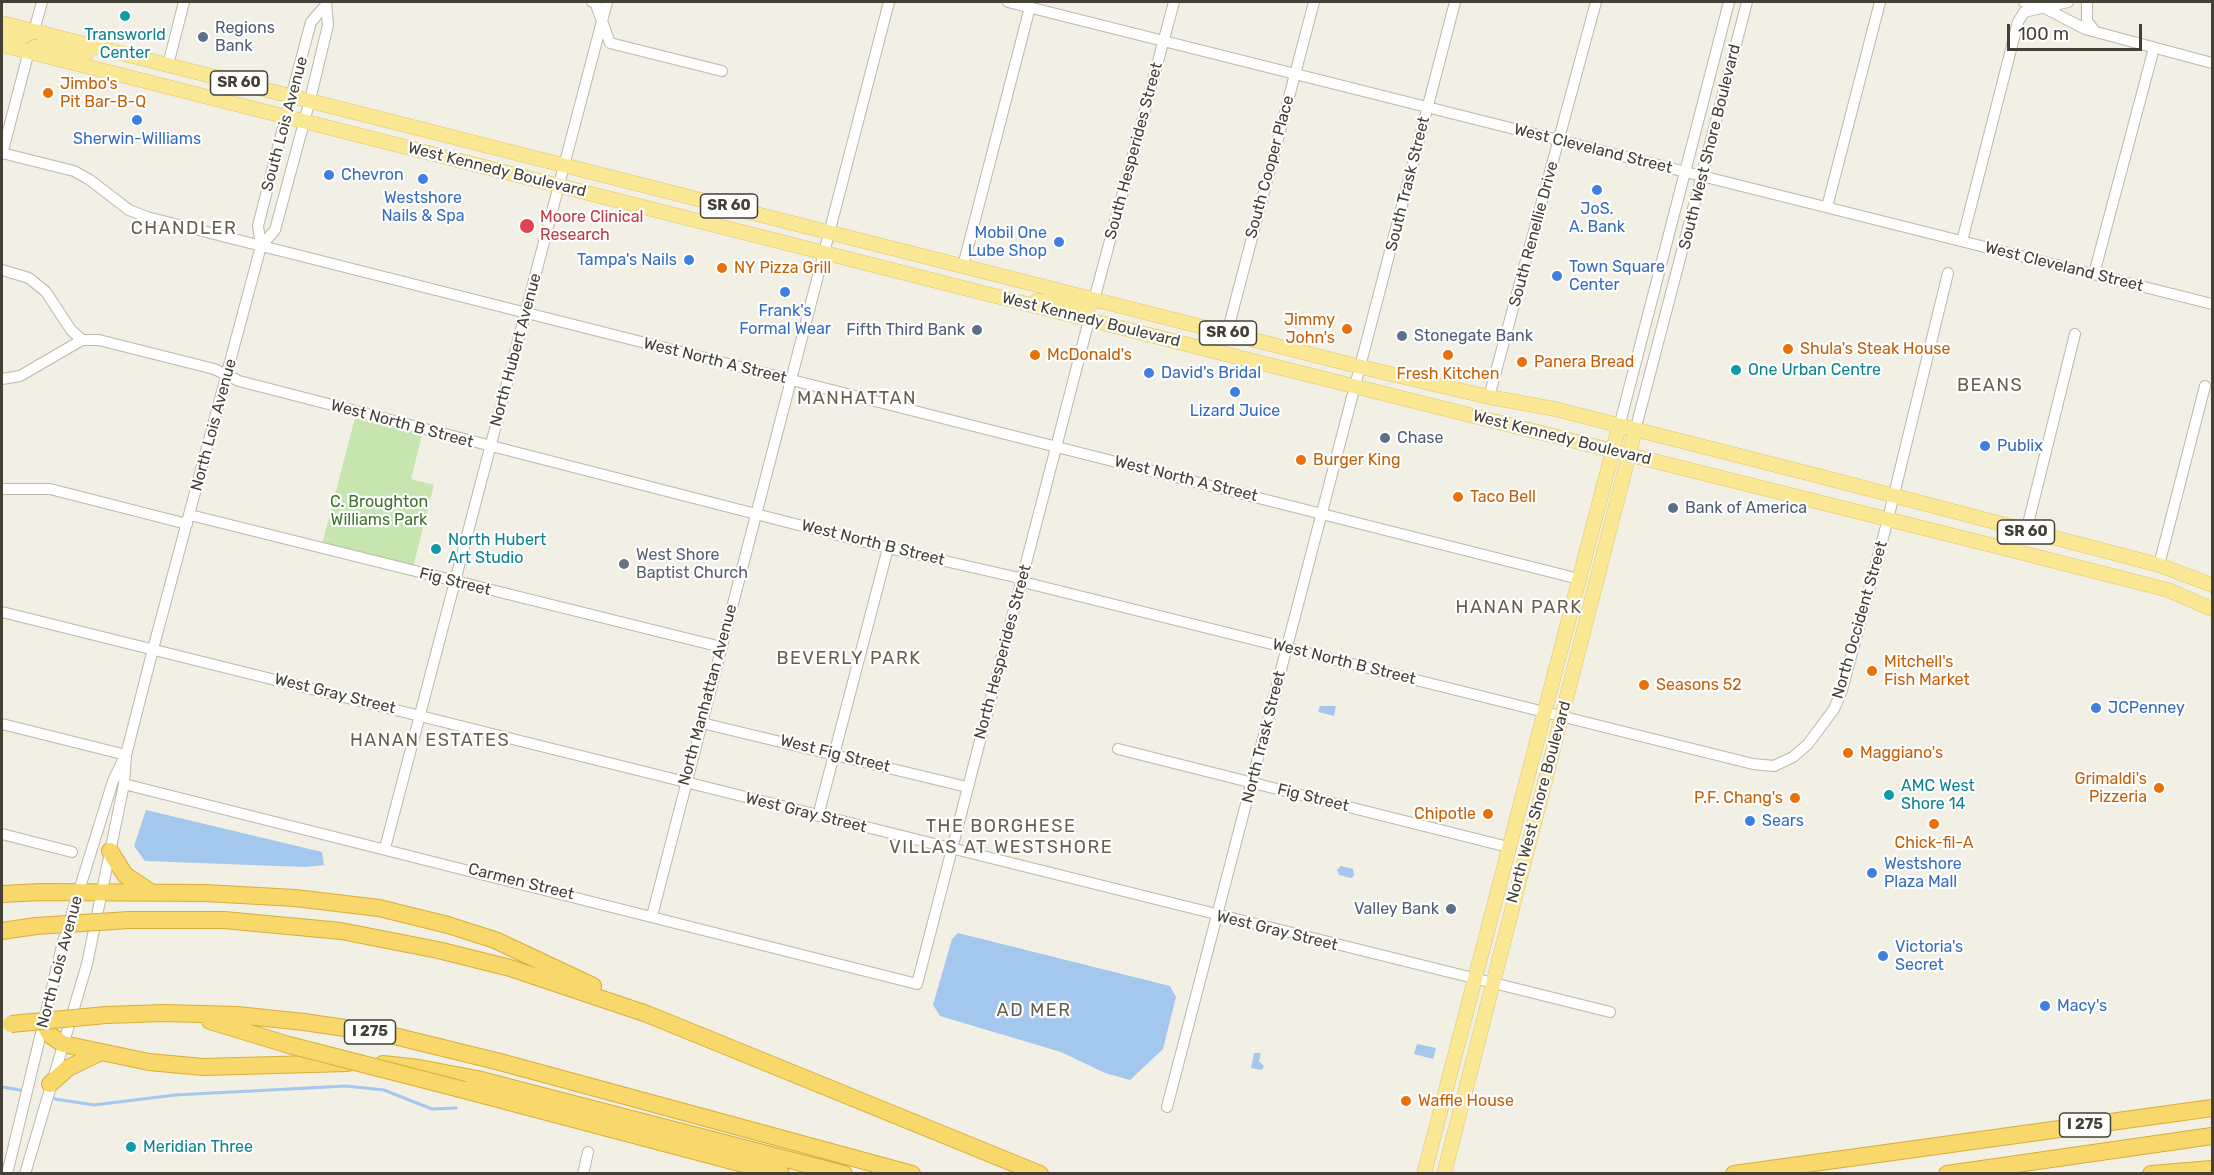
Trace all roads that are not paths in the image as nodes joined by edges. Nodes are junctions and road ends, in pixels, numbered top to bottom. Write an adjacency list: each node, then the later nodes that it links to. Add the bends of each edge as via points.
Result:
1 (42, 2): 22 (street)
2 (184, 2): 31 (street)
3 (592, 2): 20 (street)
4 (607, 2): 20 (street, North Hubert Avenue)
5 (889, 2): 46 (street, North Manhattan Avenue)
6 (1008, 2): 19 (street, West Cleveland Street)
7 (1174, 2): 25 (street, South Hesperides Street)
8 (1314, 2): 33 (street, South Cooper Place)
9 (1455, 2): 36 (street, South Trask Street)
10 (1596, 2): 39 (street, South Renellie Drive)
11 (1729, 2): 42 (street, South West Shore Boulevard)
12 (1747, 2): 43 (street, South West Shore Boulevard)
13 (1880, 2): 45 (street)
14 (2024, 2): 18 (street)
15 (2068, 2): 18 (street)
16 (2087, 2): 23 (street, via 2087,21)
17 (325, 4): 34 (street, South Lois Avenue, via 311,22); 35 (street, South Lois Avenue, via 328,25)
18 (2041, 6): 23 (street); 47 (street, via 2024,12 2018,22)
19 (1030, 7): 25 (street, West Cleveland Street); 50 (street)
20 (602, 20): 32 (street, via 610,43); 41 (street, North Hubert Avenue)
21 (2, 23): 22 (main road, West Kennedy Boulevard / SR 60)
22 (34, 31): 24 (main road, via 22,37); 29 (main road, West Kennedy Boulevard / SR 60)
23 (2095, 31): 27 (street)
24 (2, 34)
25 (1164, 40): 33 (street, West Cleveland Street); 54 (street, South Hesperides Street)
26 (2, 45): 28 (main road, West Kennedy Boulevard / SR 60)
27 (2154, 48): 30 (street); 53 (street)
28 (28, 51): 29 (main road, via 48,45 98,56); 37 (main road, West Kennedy Boulevard / SR 60); 40 (street)
29 (120, 53): 31 (main road, West Kennedy Boulevard / SR 60)
30 (2212, 63)
31 (168, 64): 34 (main road, West Kennedy Boulevard / SR 60)
32 (722, 71)
33 (1294, 74): 36 (street, West Cleveland Street); 60 (street, South Cooper Place)
34 (292, 96): 35 (main road, West Kennedy Boulevard / SR 60); 37 (street, South Lois Avenue)
35 (310, 100): 38 (street, North Lois Avenue); 41 (main road, West Kennedy Boulevard / SR 60)
36 (1427, 107): 39 (street, West Cleveland Street); 63 (street, South Trask Street)
37 (286, 116): 38 (main road, West Kennedy Boulevard / SR 60); 48 (street, South Lois Avenue, via 258,226)
38 (304, 121): 44 (main road, West Kennedy Boulevard / SR 60); 48 (street, North Lois Avenue, via 275,230)
39 (1560, 140): 42 (street, West Cleveland Street); 69 (street, South Renellie Drive)
40 (2, 153): 48 (street, West North A Street, via 74,171 129,210 147,217)
41 (565, 165): 44 (street, North Hubert Avenue); 46 (main road, West Kennedy Boulevard / SR 60)
42 (1687, 172): 43 (street, West Cleveland Street); 70 (street, South West Shore Boulevard)
43 (1704, 177): 45 (street, West Cleveland Street); 71 (street, South West Shore Boulevard)
44 (558, 185): 49 (main road, West Kennedy Boulevard / SR 60); 57 (street, North Hubert Avenue)
45 (1827, 207): 47 (street, West Cleveland Street)
46 (831, 231): 49 (street, North Manhattan Avenue); 50 (main road, West Kennedy Boulevard / SR 60)
47 (1962, 241): 53 (street, West Cleveland Street)
48 (261, 246): 57 (street, West North A Street); 64 (street, North Lois Avenue)
49 (824, 253): 55 (main road, West Kennedy Boulevard / SR 60); 66 (street, North Manhattan Avenue)
50 (963, 266): 54 (main road, West Kennedy Boulevard / SR 60)
51 (2, 270): 62 (street, via 29,278 46,292)
52 (1948, 273): 77 (street, North Occident Street)
53 (2094, 274): 56 (street, West Cleveland Street)
54 (1094, 300): 55 (main road, via 1088,308 1044,300); 59 (main road, West Kennedy Boulevard / SR 60)
55 (1023, 303): 58 (main road, West Kennedy Boulevard / SR 60)
56 (2212, 304)
57 (525, 313): 66 (street, West North A Street); 73 (street, North Hubert Avenue)
58 (1089, 320): 59 (main road, via 1096,309 1142,319); 68 (main road, West Kennedy Boulevard / SR 60); 72 (street, North Hesperides Street)
59 (1173, 320): 60 (main road, West Kennedy Boulevard / SR 60)
60 (1227, 333): 63 (main road, West Kennedy Boulevard / SR 60)
61 (2074, 334): 82 (street)
62 (82, 340): 64 (street, West North B Street, via 99,340); 65 (street, via 20,376)
63 (1361, 367): 68 (street, North Trask Street); 69 (main road, West Kennedy Boulevard / SR 60)
64 (227, 375): 73 (street, West North B Street); 80 (street, North Lois Avenue)
65 (2, 379)
66 (790, 380): 72 (street, West North A Street); 78 (street, North Manhattan Avenue)
67 (2205, 386): 85 (street)
68 (1356, 387): 74 (main road, West Kennedy Boulevard / SR 60); 79 (street, North Trask Street)
69 (1490, 397): 70 (main road, West Kennedy Boulevard / SR 60, via 1538,405)
70 (1619, 427): 71 (main road, West Kennedy Boulevard / SR 60); 74 (main road)
71 (1635, 431): 75 (main road, North West Shore Boulevard); 77 (main road, West Kennedy Boulevard / SR 60)
72 (1056, 446): 79 (street, West North A Street); 88 (street, North Hesperides Street)
73 (490, 448): 78 (street, West North B Street); 89 (street, North Hubert Avenue)
74 (1612, 451): 75 (main road, West Kennedy Boulevard / SR 60); 86 (main road)
75 (1630, 456): 81 (main road, West Kennedy Boulevard / SR 60); 98 (main road, North West Shore Boulevard)
76 (2, 489): 80 (street, Fig Street, via 50,489)
77 (1893, 497): 81 (street, North Occident Street); 82 (main road, West Kennedy Boulevard / SR 60)
78 (756, 512): 83 (street, West North B Street); 93 (street, North Manhattan Avenue)
79 (1322, 514): 86 (street, West North A Street); 94 (street, North Trask Street)
80 (189, 519): 89 (street, Fig Street); 95 (street, North Lois Avenue)
81 (1888, 519): 84 (main road, West Kennedy Boulevard / SR 60); 104 (street, North Occident Street, via 1834,709 1808,744 1793,758)
82 (2026, 532): 84 (main road); 85 (main road, West Kennedy Boulevard / SR 60)
83 (888, 548): 88 (street, West North B Street); 102 (street)
84 (2020, 552): 87 (main road, West Kennedy Boulevard / SR 60)
85 (2159, 565): 87 (main road); 90 (main road, West Kennedy Boulevard / SR 60)
86 (1579, 579): 96 (main road)
87 (2124, 579): 91 (main road, West Kennedy Boulevard / SR 60, via 2168,590)
88 (1021, 580): 94 (street, West North B Street); 108 (street, North Hesperides Street)
89 (455, 582): 93 (street, Fig Street); 97 (street, North Hubert Avenue)
90 (2212, 585)
91 (2212, 609)
92 (2, 612): 95 (street, West Gray Street)
93 (721, 647): 99 (street, North Manhattan Avenue)
94 (1286, 648): 96 (street, West North B Street); 105 (street, North Trask Street)
95 (153, 649): 97 (street, West Gray Street); 103 (street, North Lois Avenue)
96 (1543, 711): 98 (street, West North B Street); 111 (main road)
97 (420, 715): 106 (street, West Gray Street); 112 (street, North Hubert Avenue)
98 (1561, 716): 104 (street, West North B Street); 125 (main road, North West Shore Boulevard)
99 (702, 723): 102 (street, West Fig Street); 106 (street, North Manhattan Avenue)
100 (2, 724): 103 (street)
101 (1118, 748): 105 (street, Fig Street)
102 (834, 754): 108 (street, West Fig Street); 109 (street)
103 (126, 755): 107 (street, North Lois Avenue); 117 (street, North Lois Avenue, via 113,781)
104 (1774, 766)
105 (1252, 782): 111 (street, Fig Street); 121 (street, North Trask Street)
106 (685, 783): 109 (street, West Gray Street); 120 (street, North Manhattan Avenue)
107 (124, 784): 112 (street, Carmen Street); 114 (street, North Lois Avenue)
108 (967, 787): 113 (street, North Hesperides Street)
109 (818, 816): 113 (street, West Gray Street)
110 (2, 834): 115 (street)
111 (1508, 847): 123 (main road)
112 (385, 848): 120 (street, Carmen Street)
113 (951, 850): 121 (street, West Gray Street); 124 (street, North Hesperides Street)
114 (110, 851): 116 (highway, via 125,875); 118 (street, North Lois Avenue)
115 (72, 852)
116 (150, 891): 118 (highway); 128 (highway, via 295,898 410,915 514,948)
117 (78, 893): 118 (highway); 119 (highway); 129 (street, North Lois Avenue)
118 (101, 893): 131 (street, North Lois Avenue, via 84,973)
119 (2, 894)
120 (652, 916): 124 (street, Carmen Street)
121 (1217, 916): 123 (street, West Gray Street); 134 (street, North Trask Street)
122 (2, 931): 128 (highway, bridge, via 129,920 282,924 390,939 510,968)
123 (1474, 981): 125 (street, West Gray Street); 148 (main road)
124 (917, 984)
125 (1491, 985): 126 (street, West Gray Street); 149 (main road, North West Shore Boulevard)
126 (1610, 1012)
127 (165, 1013): 130 (highway, I 275, bridge); 143 (highway, bridge, via 212,1022); 145 (highway, I 275, via 304,1022 414,1040)
128 (647, 1014): 138 (highway)
129 (44, 1023): 131 (highway, via 50,1035); 140 (street, North Lois Avenue)
130 (6, 1024)
131 (63, 1044): 132 (highway); 133 (street, North Lois Avenue)
132 (99, 1053): 133 (highway, via 68,1068); 144 (highway, via 176,1066 337,1063 419,1068)
133 (50, 1084): 141 (street, North Lois Avenue)
134 (1167, 1107)
135 (2212, 1108): 150 (highway, I 275)
136 (2212, 1136): 151 (highway, I 275)
137 (588, 1152): 142 (street)
138 (1006, 1161): 146 (highway); 147 (highway)
139 (2212, 1169): 152 (highway)
140 (6, 1170): 141 (street)
141 (24, 1173)
142 (583, 1173)
143 (781, 1173)
144 (844, 1173)
145 (912, 1173)
146 (1040, 1173)
147 (1048, 1173)
148 (1424, 1173)
149 (1444, 1173)
150 (1734, 1173)
151 (1947, 1173)
152 (2151, 1173)

